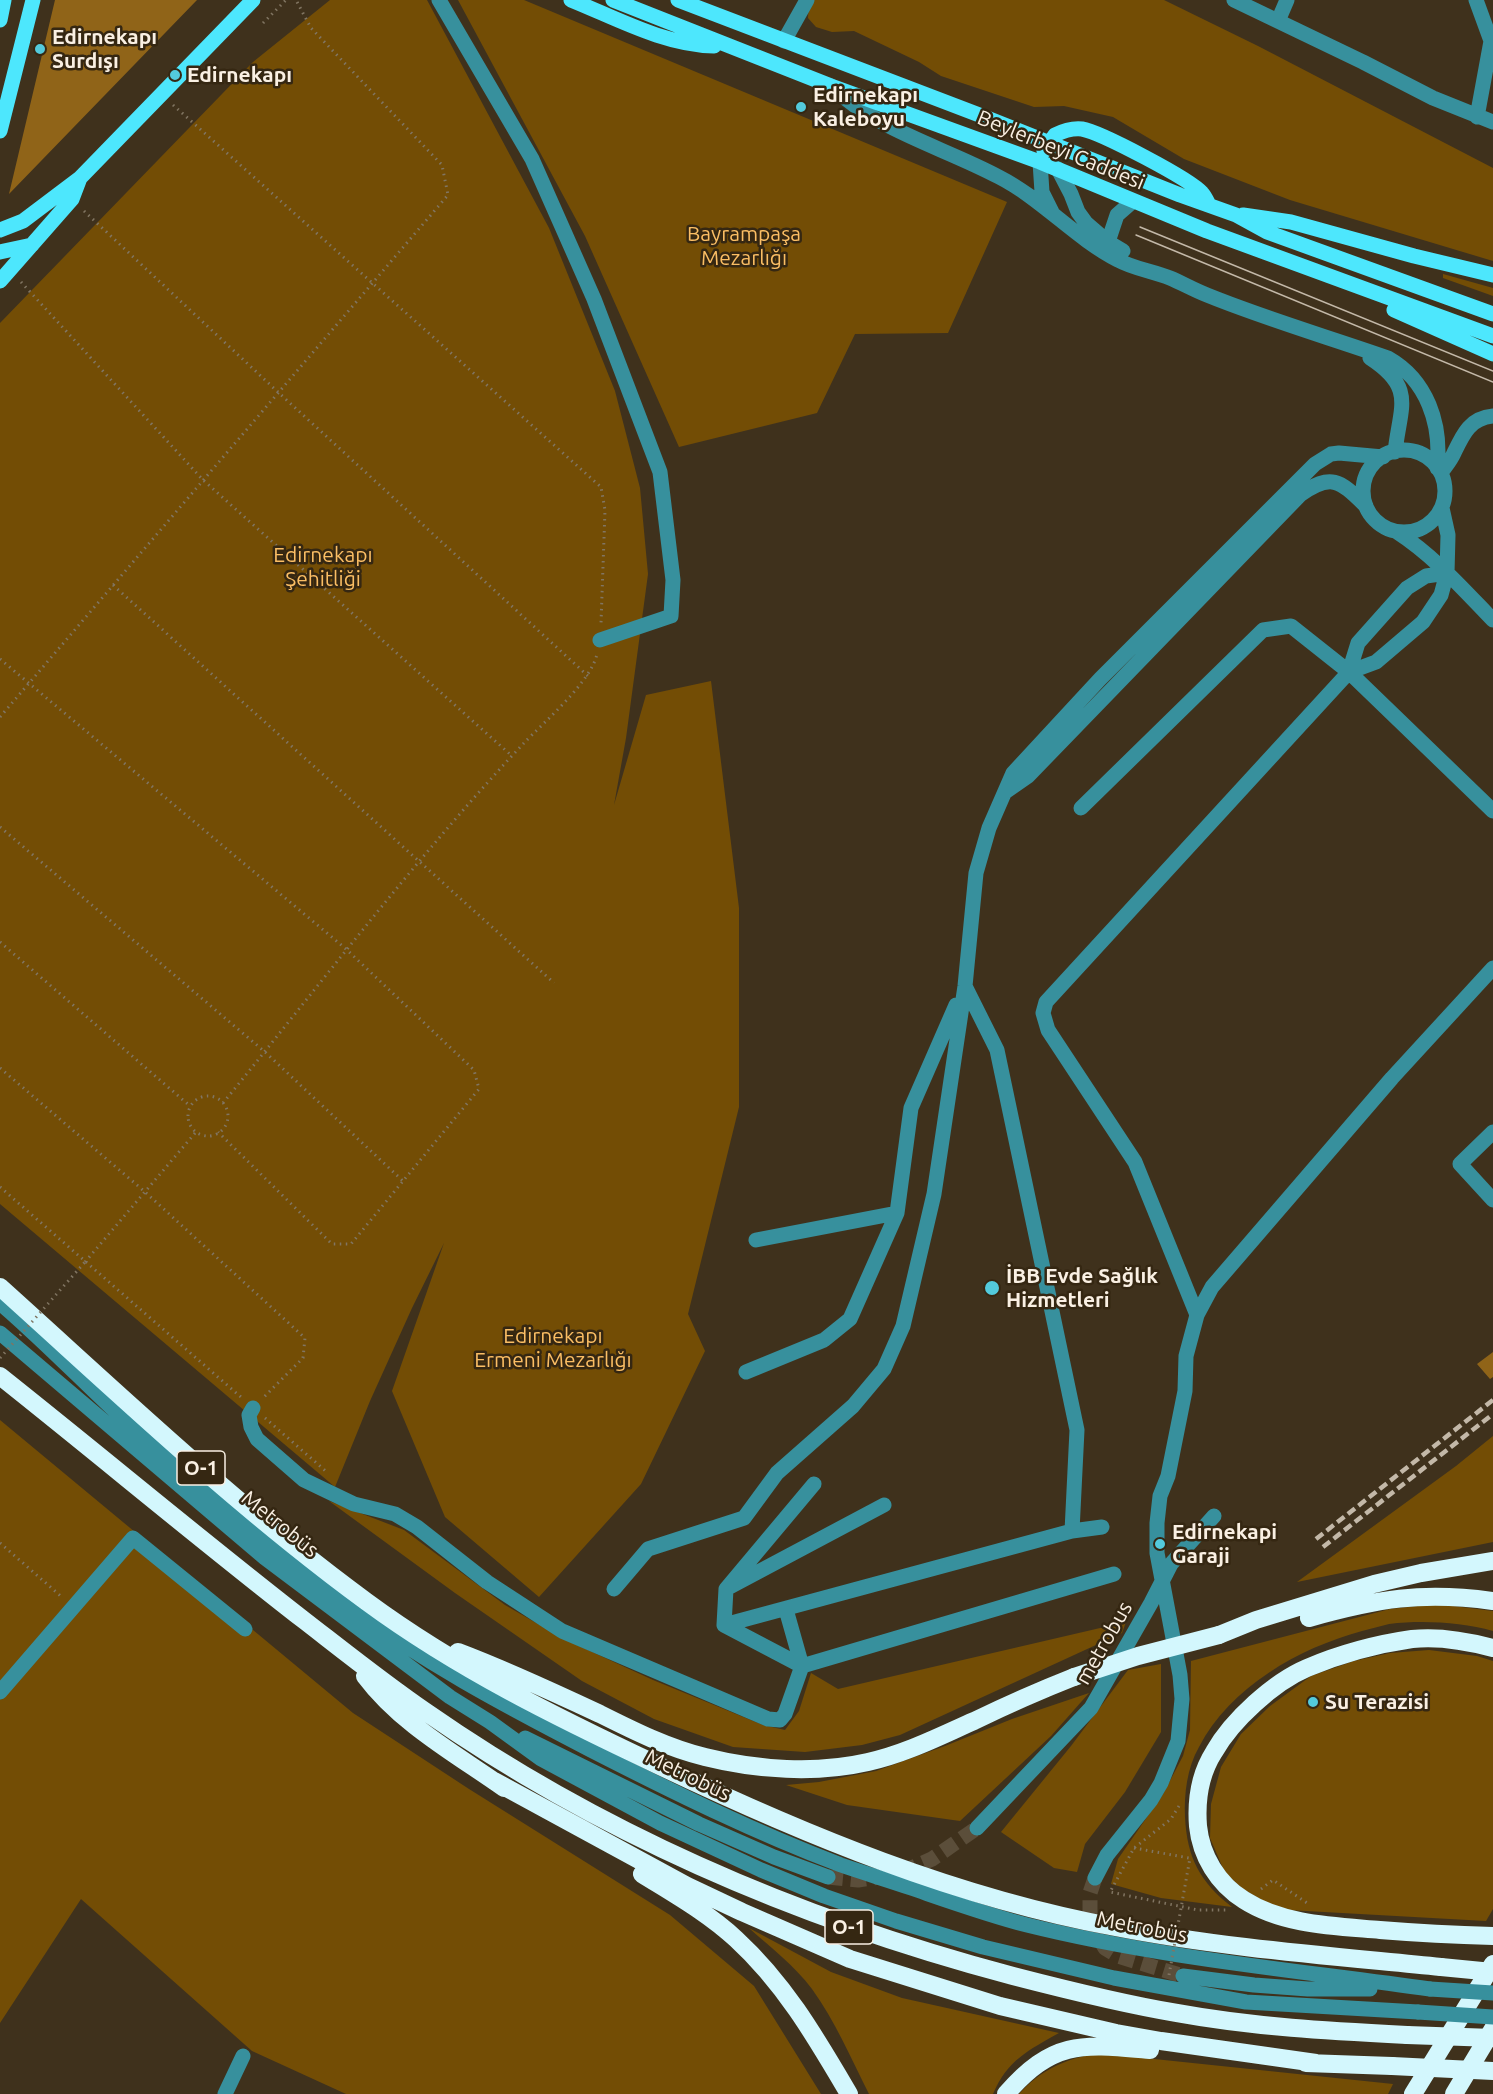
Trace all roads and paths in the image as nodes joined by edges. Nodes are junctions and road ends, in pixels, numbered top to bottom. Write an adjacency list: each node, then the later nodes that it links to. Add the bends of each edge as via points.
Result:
1 (4, 0): 14 (main road)
2 (33, 0): 24 (main road)
3 (253, 0): 21 (main road)
4 (286, 0): 16 (path)
5 (296, 0): 41 (path, via 311,28 442,165 448,195)
6 (439, 0): 58 (street, via 532,159 594,299 660,472 673,580 671,616)
7 (571, 0): 19 (main road, via 686,43)
8 (614, 0): 19 (main road, Beylerbeyi Caddesi)
9 (678, 0): 17 (main road, Beylerbeyi Caddesi)
10 (807, 0): 17 (street)
11 (1235, 0): 15 (street)
12 (1287, 0): 15 (street)
13 (1476, 0): 18 (street)
14 (0, 20)
15 (1278, 21): 22 (street)
16 (263, 23)
17 (784, 41): 25 (main road, Beylerbeyi Caddesi)
18 (1492, 41): 22 (street)
19 (726, 46): 20 (main road, Beylerbeyi Caddesi)
20 (831, 86): 26 (main road, Beylerbeyi Caddesi); 32 (street, via 868,116 999,176)
21 (162, 96): 28 (main road); 41 (path)
22 (1477, 117): 23 (street)
23 (1493, 123)
24 (0, 132)
25 (1049, 143): 26 (main road); 27 (main road); 31 (main road, Beylerbeyi Caddesi); 31 (main road, via 1063,131 1088,131 1184,179 1202,192)
26 (1040, 162): 27 (main road, Beylerbeyi Caddesi); 32 (street, via 1042,192)
27 (1058, 169): 30 (main road, Beylerbeyi Caddesi); 35 (street, via 1078,212)
28 (80, 178): 29 (main road); 34 (main road, via 23,221)
29 (72, 199): 36 (main road); 47 (path)
30 (1132, 201): 35 (street, via 1117,215); 42 (main road, Beylerbeyi Caddesi)
31 (1209, 205): 33 (main road, Beylerbeyi Caddesi)
32 (1053, 215): 38 (street, via 1118,260)
33 (1236, 215): 39 (main road, via 1291,222); 43 (main road, Beylerbeyi Caddesi, via 1267,232)
34 (0, 230)
35 (1108, 242): 38 (street)
36 (32, 245): 37 (main road); 40 (main road)
37 (0, 252)
38 (1150, 270): 45 (street, via 1206,295)
39 (1493, 275)
40 (4, 276): 51 (path, via 23,283)
41 (374, 283): 47 (path); 58 (path, via 601,487 605,510)
42 (1350, 283): 44 (main road, Beylerbeyi Caddesi); 46 (main road, via 1386,307)
43 (1493, 314)
44 (1493, 336)
45 (1355, 349): 49 (street, via 1390,373 1400,386 1403,402); 50 (street, via 1388,358 1402,367 1425,394 1437,430)
46 (1493, 354)
47 (279, 393): 51 (path); 61 (path)
48 (1493, 416): 50 (street, via 1467,428 1453,456)
49 (1389, 454): 50 (street, via 1408,450 1420,453); 52 (street, via 1372,466 1365,478); 65 (street, via 1331,454 1315,464 1100,680 1013,774)
50 (1439, 470): 53 (street, via 1445,495)
51 (203, 480): 56 (path); 64 (path)
52 (1366, 506): 54 (street, via 1373,518); 65 (street, via 1348,488 1334,482 1324,481 1299,495 1028,776)
53 (1442, 508): 54 (street, via 1425,527); 55 (street, via 1448,535)
54 (1397, 532): 55 (street)
55 (1447, 573): 57 (street); 60 (street, via 1441,595 1423,622 1376,662); 60 (street, via 1426,576 1407,588 1358,643)
56 (113, 585): 62 (path); 69 (path)
57 (1493, 620)
58 (600, 640): 61 (path)
59 (0, 658): 62 (path)
60 (1349, 672): 66 (street, via 1291,626 1263,630); 67 (street); 91 (street, via 1046,1002 1043,1014 1048,1030 1135,1161)
61 (588, 676): 64 (path)
62 (29, 684): 63 (path); 71 (path)
63 (0, 717)
64 (512, 756): 69 (path)
65 (1005, 792): 74 (street, via 976,873)
66 (1081, 808)
67 (1493, 811)
68 (0, 827): 75 (path)
69 (418, 862): 71 (path); 73 (path)
70 (0, 942): 78 (path)
71 (346, 949): 75 (path); 82 (path, via 474,1070 479,1089)
72 (1493, 968): 91 (street, via 1392,1078 1212,1287)
73 (554, 983)
74 (965, 986): 86 (street, via 911,1108); 102 (street, via 997,1050 1077,1430); 107 (street, via 934,1194 903,1326 884,1369 853,1406 777,1473 744,1518 648,1549)
75 (265, 1052): 77 (path); 82 (path)
76 (0, 1068): 84 (path)
77 (223, 1103): 78 (path, via 203,1096); 80 (path, via 226,1122)
78 (190, 1106): 79 (path, via 188,1120)
79 (196, 1132): 80 (path); 84 (path)
80 (218, 1132): 82 (path, via 332,1244 351,1244)
81 (1493, 1132): 85 (street, via 1460,1164)
82 (403, 1181)
83 (0, 1187): 88 (path)
84 (144, 1191): 88 (path); 96 (path, via 305,1338 303,1358)
85 (1493, 1200)
86 (897, 1214): 87 (street); 94 (street, via 850,1319 824,1340)
87 (756, 1240)
88 (85, 1262): 93 (path, bridge); 96 (path)
89 (0, 1287): 114 (highway, O-1, via 250,1511)
90 (0, 1303): 120 (street, Metrobüs, via 247,1526 344,1603 429,1663)
91 (1197, 1315): 106 (street, via 1186,1356 1185,1391 1168,1476 1160,1496 1157,1553)
92 (0, 1334): 121 (street, Metrobüs, via 265,1558 450,1697)
93 (0, 1358)
94 (746, 1372)
95 (0, 1376): 117 (highway, O-1)
96 (253, 1408): 97 (path); 118 (street, via 250,1426 257,1439 304,1480 354,1504 395,1514 410,1522 487,1582 562,1631 768,1719 780,1720 785,1714)
97 (332, 1476)
98 (814, 1484): 108 (street)
99 (884, 1505): 108 (street)
100 (1214, 1516): 106 (street, metrobus, via 1171,1564)
101 (1102, 1527): 102 (street)
102 (1072, 1531): 111 (street)
103 (0, 1543): 110 (path)
104 (1493, 1561): 115 (highway, via 1374,1584)
105 (1114, 1574): 118 (street)
106 (1162, 1580): 125 (street, metrobus, via 1091,1708); 128 (street, via 1180,1675 1178,1741 1151,1800 1107,1856)
107 (614, 1589)
108 (726, 1589): 112 (street)
109 (1493, 1601): 115 (highway, via 1447,1596 1391,1598)
110 (73, 1607): 113 (street, via 134,1538); 119 (street)
111 (788, 1608): 112 (street); 118 (street)
112 (724, 1625): 118 (street)
113 (245, 1629)
114 (414, 1635): 115 (highway, bridge, via 487,1663 677,1748 705,1757 781,1768 826,1767 878,1759 927,1742 1074,1677); 133 (highway, O-1, bridge, via 566,1722 761,1813 820,1838 976,1892 1040,1911 1162,1935)
115 (1219, 1635)
116 (1493, 1648): 130 (highway, via 1457,1640 1414,1639 1333,1658 1283,1682 1231,1729 1209,1761 1196,1809 1199,1835 1212,1868 1224,1886)
117 (350, 1656): 123 (highway, via 374,1688 402,1715); 141 (highway, O-1, bridge, via 488,1754 606,1821 737,1883 895,1943 1056,1987 1175,2013 1275,2027)
118 (802, 1666)
119 (0, 1692)
120 (494, 1700): 122 (street); 136 (street, Metrobüs, via 740,1823 841,1865 962,1906 1093,1940 1211,1961)
121 (490, 1722): 122 (street); 138 (street, Metrobüs, via 541,1759 660,1823 761,1870 896,1921 983,1947 1174,1990 1246,2002)
122 (567, 1759): 127 (street, via 699,1824)
123 (494, 1781): 143 (highway, via 696,1890 850,1959 1000,2006 1105,2031); 145 (highway, via 561,1827 691,1904 737,1939 797,2007)
124 (1181, 1803): 126 (path, via 1171,1819)
125 (977, 1828)
126 (1134, 1848): 130 (path, via 1110,1892 1198,1910 1233,1911); 134 (path, bridge, via 1190,1858)
127 (828, 1877)
128 (1095, 1878)
129 (1273, 1880): 130 (path)
130 (1245, 1901): 131 (highway, via 1275,1914 1337,1927)
131 (1493, 1936)
132 (1493, 1964): 148 (highway)
133 (1493, 1972)
134 (1176, 1975): 135 (street)
135 (1308, 1989): 136 (street); 138 (street)
136 (1430, 1989): 137 (street, Metrobüs, bridge)
137 (1493, 1993)
138 (1419, 2012): 139 (street, Metrobüs, bridge)
139 (1493, 2017)
140 (1493, 2029): 149 (highway)
141 (1493, 2038)
142 (243, 2056): 146 (street)
143 (1316, 2062): 144 (highway, bridge); 147 (highway, via 1244,2061 1111,2046 1071,2047 1037,2064)
144 (1493, 2071)
145 (845, 2089)
146 (225, 2094)
147 (1006, 2094)
148 (1413, 2094)
149 (1454, 2094)

